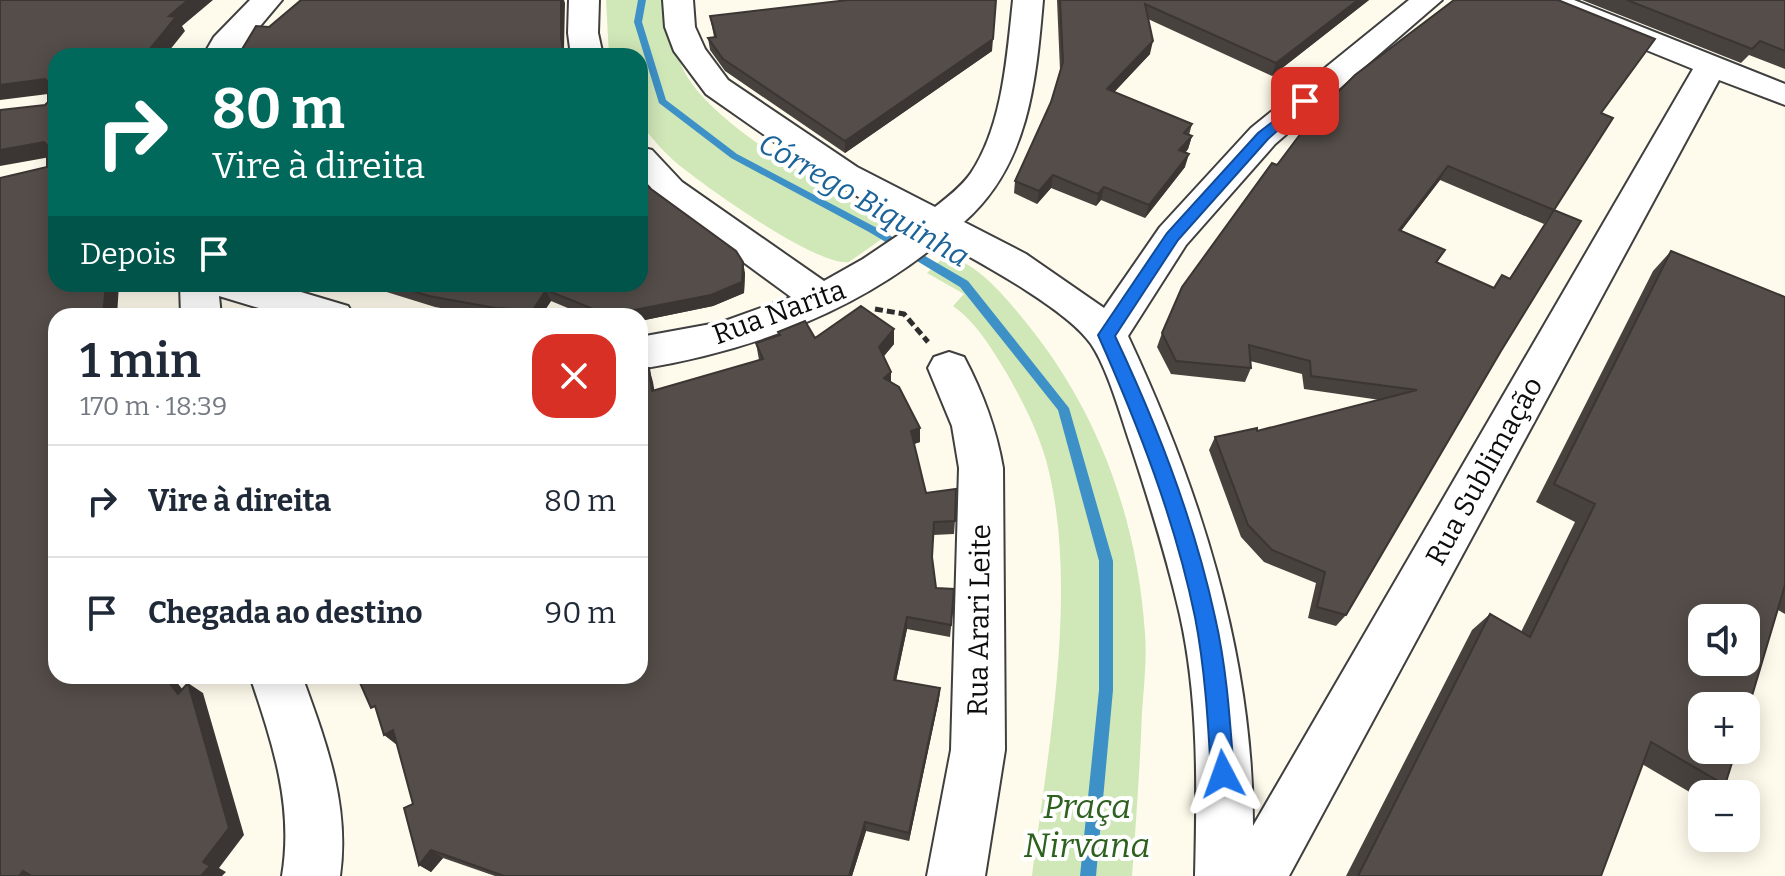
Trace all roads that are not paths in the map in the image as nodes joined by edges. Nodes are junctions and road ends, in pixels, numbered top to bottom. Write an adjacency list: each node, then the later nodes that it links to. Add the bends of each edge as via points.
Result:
1 (267, 0): 7 (street)
2 (584, 0): 8 (street)
3 (678, 0): 12 (street, via 680,27 690,51 717,87)
4 (1028, 0): 12 (street, Rua Narita, via 998,154 986,178)
5 (1427, 0): 16 (street, via 1263,136 1173,236)
6 (1548, 0): 9 (street)
7 (223, 48)
8 (586, 48)
9 (1711, 66): 10 (street); 23 (street, Rua Sublimação)
10 (1785, 95)
11 (648, 167): 14 (street, via 669,190)
12 (930, 232): 14 (street, Rua Narita); 16 (street, via 1012,263)
13 (253, 292): 15 (street)
14 (840, 292): 17 (street, Rua Narita, via 729,333)
15 (307, 308)
16 (1107, 335): 22 (street, via 1165,480 1205,616 1218,694)
17 (648, 352)
18 (949, 368): 21 (street, Rua Arari Leite, via 974,426 981,468 978,750)
19 (279, 684): 20 (street, via 313,803)
20 (311, 876)
21 (956, 876)
22 (1224, 876)
23 (1257, 876)

